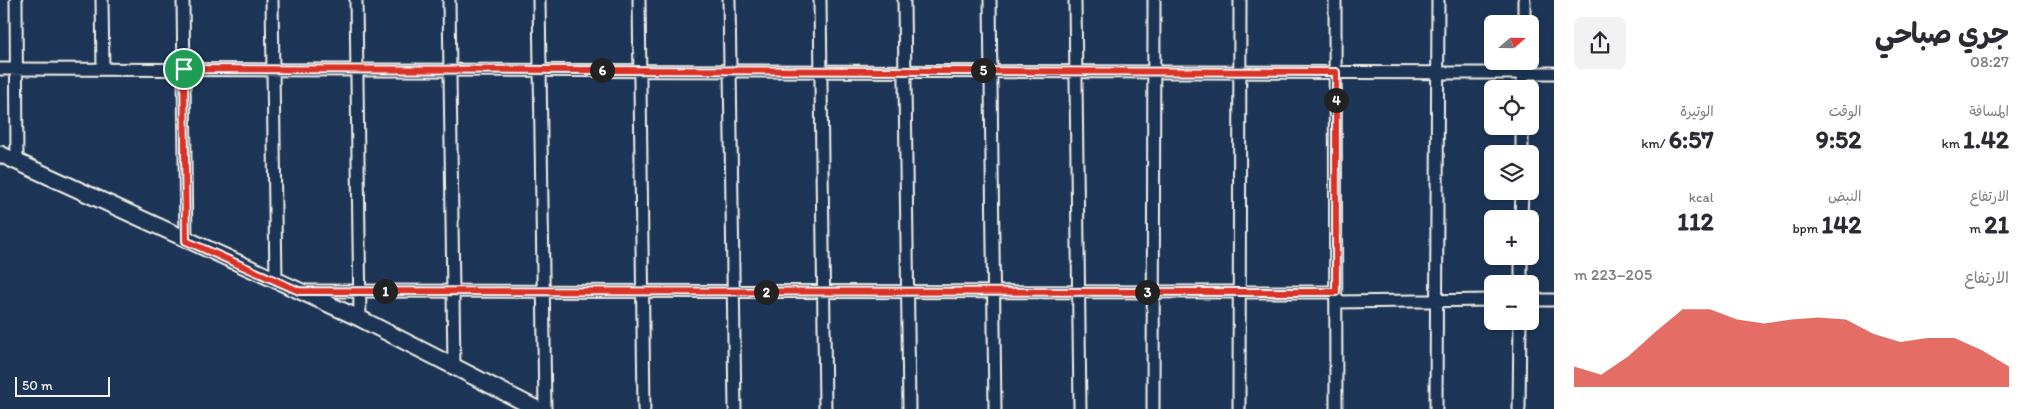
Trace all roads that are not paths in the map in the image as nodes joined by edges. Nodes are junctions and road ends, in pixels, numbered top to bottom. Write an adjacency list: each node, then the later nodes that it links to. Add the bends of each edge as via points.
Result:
1 (16, 0): 21 (street)
2 (102, 0): 22 (street)
3 (183, 0): 23 (street)
4 (272, 0): 25 (street)
5 (356, 0): 26 (street)
6 (449, 0): 27 (street)
7 (540, 0): 28 (street)
8 (639, 0): 29 (street)
9 (729, 0): 30 (street)
10 (820, 0): 31 (street)
11 (904, 0): 32 (street)
12 (990, 0): 33 (street)
13 (1075, 0): 35 (street)
14 (1154, 0): 36 (street)
15 (1240, 0): 37 (street)
16 (1335, 0): 38 (street)
17 (1438, 0): 39 (street)
18 (1524, 0): 19 (street)
19 (1524, 15)
20 (0, 69): 21 (street)
21 (17, 69): 22 (street); 42 (street)
22 (103, 69): 23 (street)
23 (184, 69): 25 (street); 43 (street)
24 (1484, 69): 39 (street)
25 (273, 70): 26 (street); 44 (street)
26 (357, 70): 27 (street); 46 (street)
27 (450, 70): 28 (street); 47 (street)
28 (540, 70): 29 (street); 48 (street)
29 (640, 70): 30 (street); 49 (street)
30 (730, 70): 31 (street); 50 (street)
31 (821, 70): 32 (street); 51 (street)
32 (904, 70): 33 (street); 52 (street)
33 (991, 70): 35 (street); 53 (street)
34 (1538, 70): 40 (street)
35 (1076, 71): 36 (street); 54 (street)
36 (1153, 71): 37 (street); 55 (street)
37 (1240, 71): 38 (street); 56 (street)
38 (1336, 72): 39 (street); 57 (street)
39 (1438, 72): 61 (street)
40 (1554, 73)
41 (0, 154): 42 (street)
42 (17, 162): 43 (street)
43 (186, 241): 44 (street)
44 (276, 281): 45 (street)
45 (299, 291): 46 (street); 62 (street)
46 (360, 291): 47 (street); 62 (street)
47 (453, 291): 48 (street); 64 (street)
48 (544, 291): 49 (street); 66 (street)
49 (642, 292): 50 (street); 67 (street)
50 (733, 292): 51 (street); 68 (street)
51 (824, 292): 52 (street); 69 (street)
52 (908, 292): 53 (street); 70 (street)
53 (994, 292): 54 (street); 71 (street)
54 (1078, 292): 55 (street); 72 (street)
55 (1153, 292): 56 (street); 73 (street)
56 (1239, 292): 57 (street); 74 (street)
57 (1336, 297): 61 (street); 75 (street)
58 (1484, 300): 61 (street)
59 (1539, 300): 60 (street)
60 (1554, 300)
61 (1437, 301): 76 (street)
62 (360, 319): 64 (street)
63 (1520, 330): 77 (street)
64 (454, 367): 65 (street)
65 (537, 409)
66 (545, 409)
67 (644, 409)
68 (735, 409)
69 (825, 409)
70 (909, 409)
71 (995, 409)
72 (1080, 409)
73 (1153, 409)
74 (1239, 409)
75 (1336, 409)
76 (1436, 409)
77 (1519, 409)

